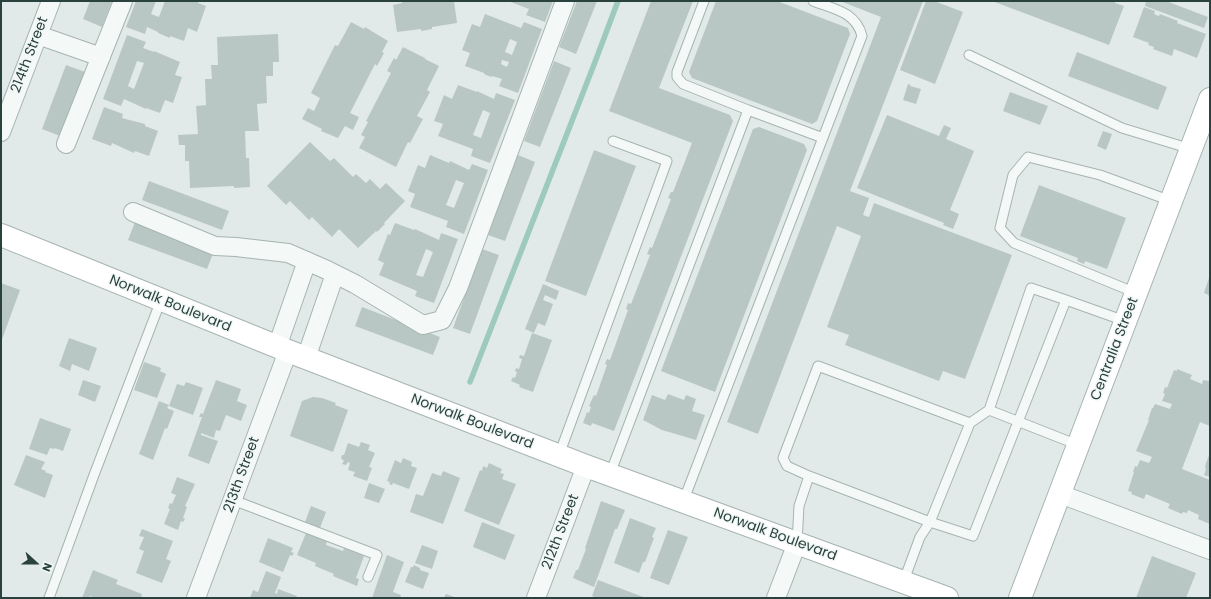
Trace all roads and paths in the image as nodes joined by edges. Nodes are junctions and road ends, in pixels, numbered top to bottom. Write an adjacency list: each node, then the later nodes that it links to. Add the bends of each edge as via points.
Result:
1 (51, 1): 6 (street, 214th Street)
2 (123, 1): 8 (street)
3 (565, 1): 22 (street, via 458,288 442,320 423,325)
4 (704, 1): 11 (lane, via 677,77 683,84)
5 (813, 1): 14 (lane, via 850,16 856,22 862,36)
6 (38, 35): 8 (street); 10 (street, 214th Street)
7 (969, 55): 17 (lane, via 1122,128)
8 (101, 57): 16 (street)
9 (1210, 99): 12 (main road, Centralia Street)
10 (5, 110): 13 (street, 214th Street)
11 (748, 110): 14 (lane); 34 (lane)
12 (1204, 131): 17 (main road, Centralia Street)
13 (1, 132)
14 (823, 138): 38 (lane)
15 (613, 141): 32 (lane, via 667,161)
16 (66, 144)
17 (1191, 149): 18 (main road, Centralia Street)
18 (1171, 201): 23 (main road, Centralia Street); 23 (lane, via 1100,175 1028,157 1013,175 1000,228 1014,243)
19 (133, 212): 21 (street, via 215,246 288,253)
20 (1, 235): 24 (main road, Norwalk Boulevard)
21 (307, 261): 22 (street); 27 (street)
22 (335, 274): 27 (street)
23 (1136, 293): 26 (main road, Centralia Street)
24 (161, 300): 27 (main road, Norwalk Boulevard); 44 (lane)
25 (1066, 300): 26 (lane); 28 (lane, via 1031,288); 29 (lane)
26 (1126, 321): 31 (main road, Centralia Street)
27 (290, 352): 32 (main road, Norwalk Boulevard); 37 (street, 213th Street)
28 (989, 410): 29 (lane); 30 (lane)
29 (1019, 422): 31 (lane); 39 (lane, via 973,536)
30 (970, 423): 35 (lane, via 818,366 783,458 787,466); 39 (lane)
31 (1078, 445): 36 (main road, Centralia Street)
32 (559, 455): 33 (main road, Norwalk Boulevard)
33 (586, 466): 34 (main road, Norwalk Boulevard); 46 (street, 212th Street)
34 (610, 474): 38 (main road, Norwalk Boulevard)
35 (809, 476): 39 (lane); 40 (lane, via 799,506)
36 (1060, 494): 41 (street); 49 (main road, Centralia Street)
37 (233, 500): 42 (lane, via 376,555); 45 (street, 213th Street)
38 (683, 502): 40 (main road, Norwalk Boulevard)
39 (930, 522): 43 (lane, via 920,537)
40 (797, 543): 43 (main road, Norwalk Boulevard); 47 (street)
41 (1210, 550)
42 (368, 577)
43 (913, 590): 48 (main road, Norwalk Boulevard)
44 (49, 598)
45 (196, 598)
46 (536, 598)
47 (776, 598)
48 (947, 598)
49 (1020, 598)

